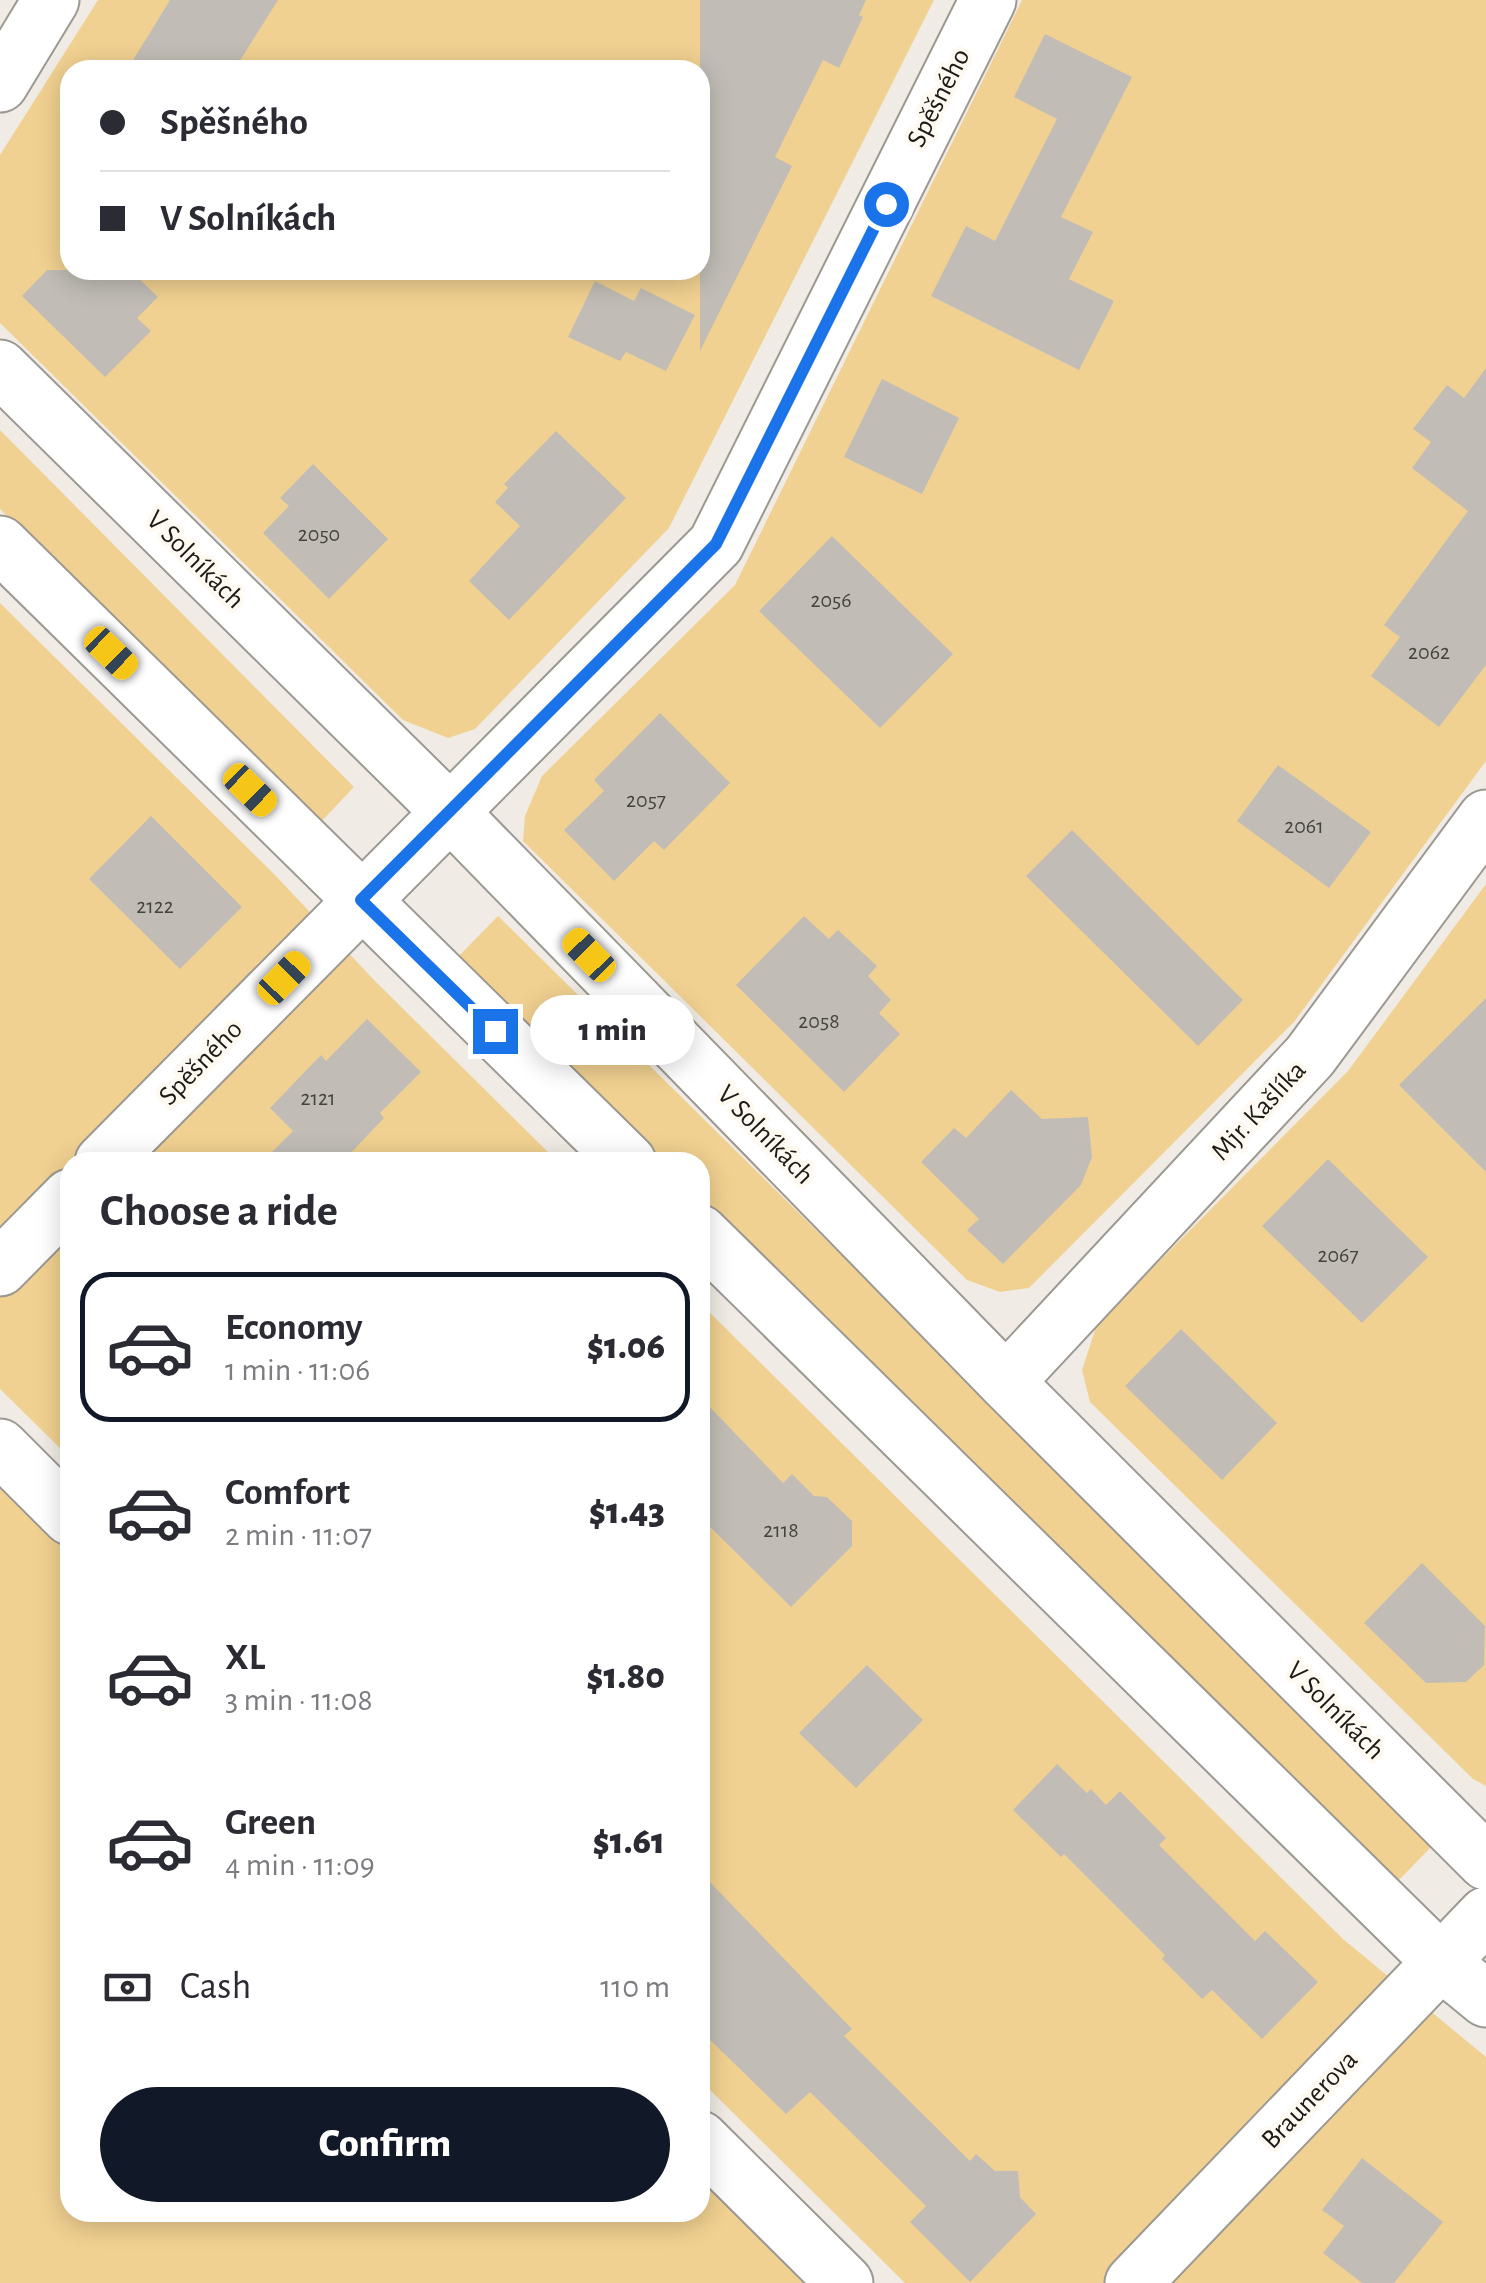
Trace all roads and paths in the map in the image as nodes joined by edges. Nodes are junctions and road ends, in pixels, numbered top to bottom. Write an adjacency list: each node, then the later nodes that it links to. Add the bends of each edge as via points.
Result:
1 (51, 0): 3 (street)
2 (988, 0): 6 (street, Spěšného, via 716,544)
3 (0, 84)
4 (0, 368): 6 (street, V Solníkách)
5 (0, 544): 8 (street)
6 (450, 812): 8 (street, Spěšného); 14 (street, V Solníkách)
7 (1486, 818): 14 (street, Mjr. Kašlíka, via 1310,1056)
8 (361, 900): 9 (street, Spěšného); 10 (street)
9 (114, 1152)
10 (618, 1152)
11 (60, 1207): 13 (street)
12 (710, 1243): 19 (street)
13 (0, 1268)
14 (1006, 1382): 17 (street, V Solníkách)
15 (0, 1447): 16 (street)
16 (60, 1506)
17 (1486, 1862)
18 (1486, 1915): 19 (street, Braunerova)
19 (1442, 1963): 20 (street); 23 (street, Braunerova)
20 (1486, 1999)
21 (710, 2149): 22 (street)
22 (845, 2283)
23 (1133, 2283)

